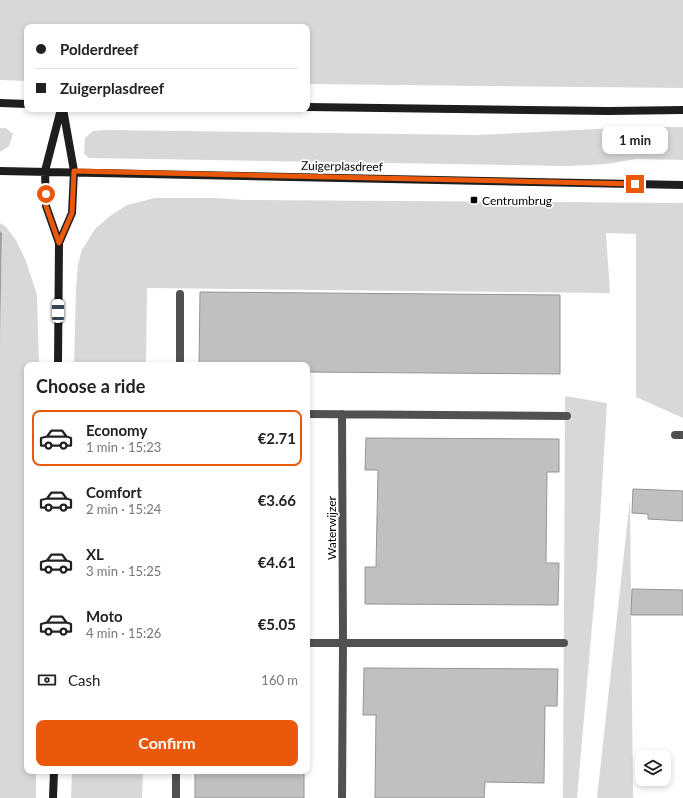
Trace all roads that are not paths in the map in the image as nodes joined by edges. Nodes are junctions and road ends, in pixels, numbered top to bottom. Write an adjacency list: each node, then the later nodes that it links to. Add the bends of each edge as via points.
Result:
1 (0, 103): 2 (main road)
2 (24, 104)
3 (310, 107): 4 (main road)
4 (683, 110)
5 (61, 112): 8 (main road)
6 (63, 112): 9 (main road)
7 (0, 171): 8 (main road, Zuigerplasdreef)
8 (45, 171): 9 (main road, Zuigerplasdreef); 11 (main road, via 46,206)
9 (74, 171): 10 (main road, Zuigerplasdreef); 11 (main road, via 72,213)
10 (683, 185)
11 (59, 243): 13 (main road)
12 (180, 294): 14 (street)
13 (58, 362)
14 (180, 362)
15 (310, 414): 16 (street)
16 (342, 414): 17 (street); 18 (street, Waterwijzer)
17 (567, 416)
18 (343, 642): 19 (street); 20 (street); 25 (street, Waterwijzer)
19 (310, 643)
20 (564, 643)
21 (54, 774): 23 (main road)
22 (176, 774): 24 (street)
23 (53, 798)
24 (176, 798)
25 (342, 798)

